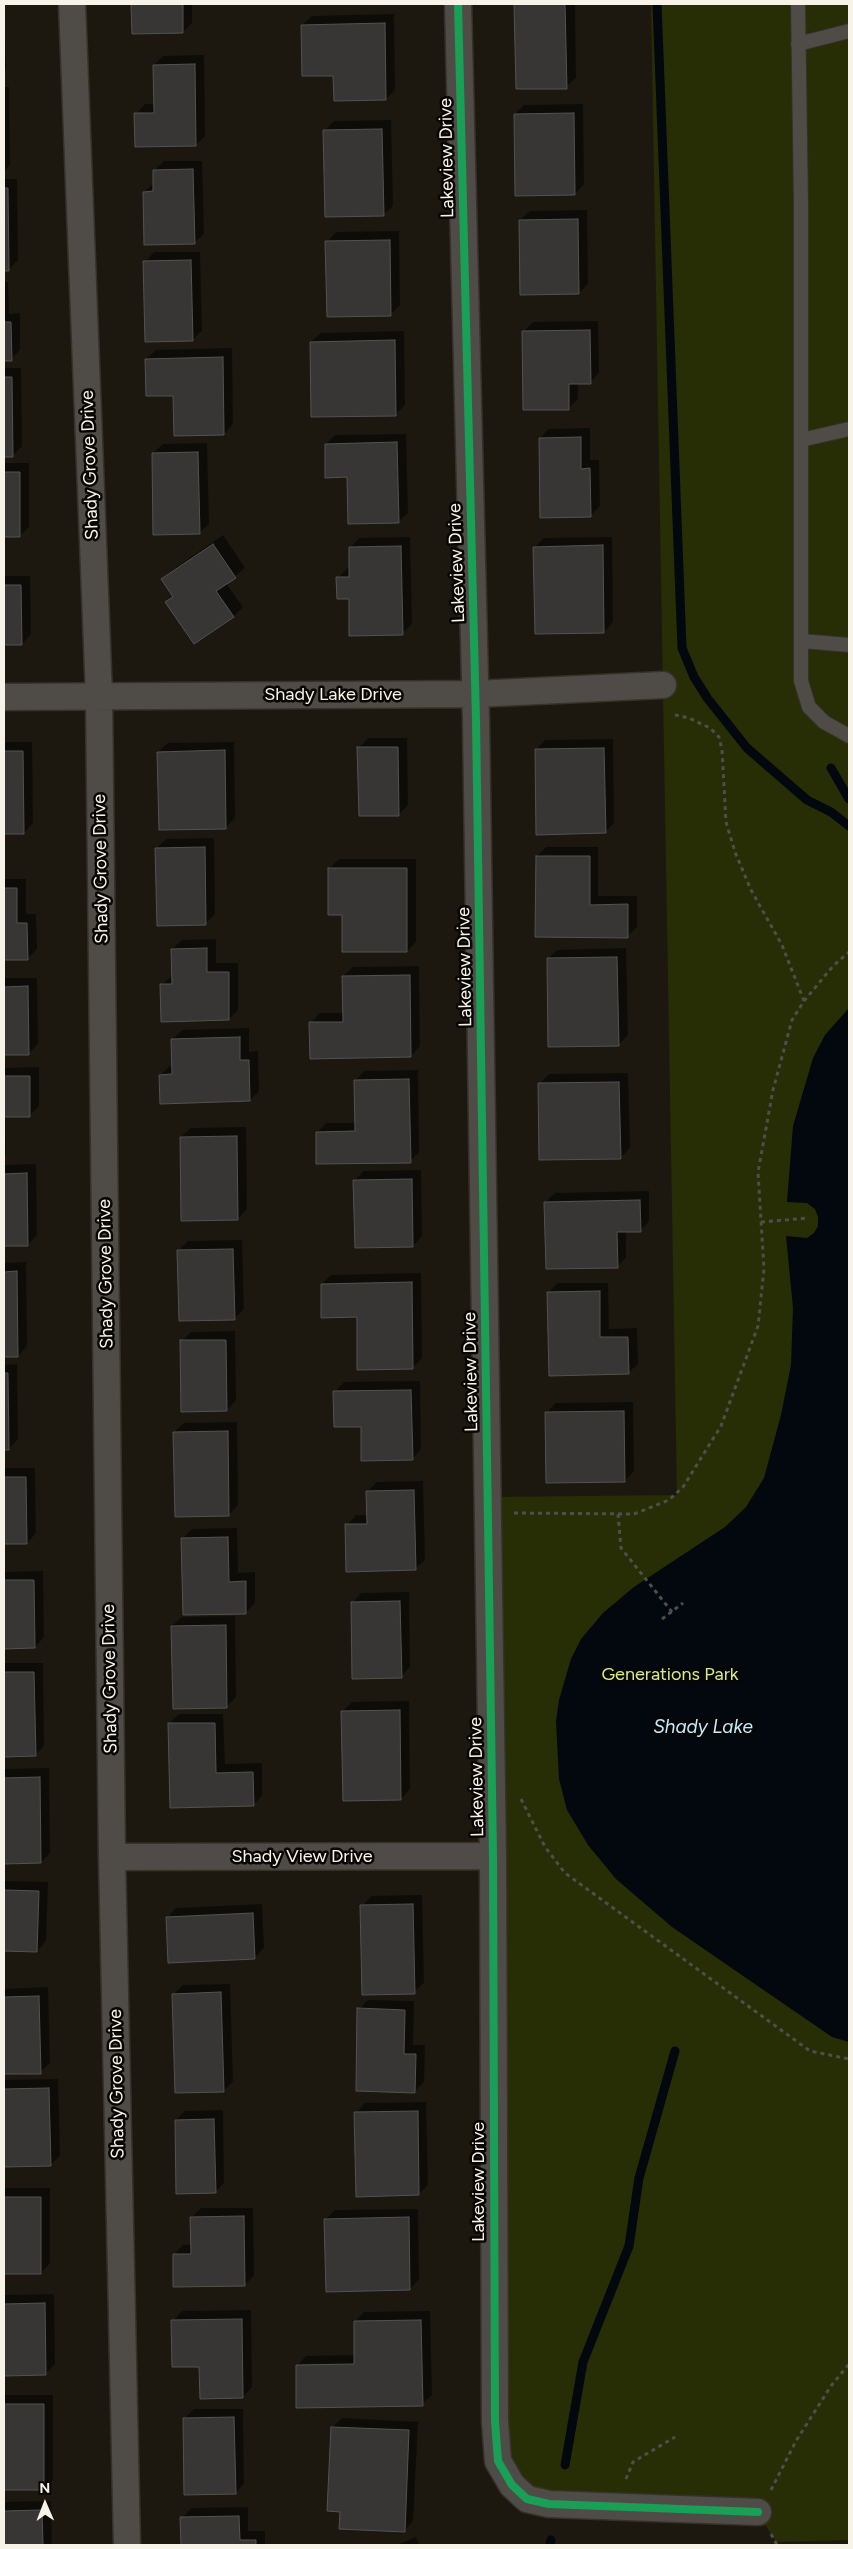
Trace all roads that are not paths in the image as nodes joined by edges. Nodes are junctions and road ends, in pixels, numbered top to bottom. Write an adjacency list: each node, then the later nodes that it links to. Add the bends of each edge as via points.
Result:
1 (72, 4): 12 (street, Shady Grove Drive)
2 (458, 4): 11 (street, Lakeview Drive)
3 (798, 4): 5 (lane)
4 (849, 31): 5 (lane)
5 (798, 44): 7 (lane)
6 (849, 429): 7 (lane)
7 (801, 440): 8 (lane)
8 (802, 642): 9 (lane); 14 (lane, via 801,681 809,707 824,722)
9 (849, 645)
10 (662, 685): 11 (street, Shady Lake Drive)
11 (476, 694): 12 (street, Shady Lake Drive); 15 (street, Lakeview Drive)
12 (99, 696): 13 (street, Shady Lake Drive); 16 (street, Shady Grove Drive)
13 (4, 697)
14 (849, 736)
15 (493, 1856): 16 (street, Shady View Drive); 17 (street, Lakeview Drive, via 495,2411 498,2461 512,2485 528,2500 549,2504)
16 (112, 1857): 18 (street, Shady Grove Drive)
17 (758, 2512)
18 (127, 2545)

